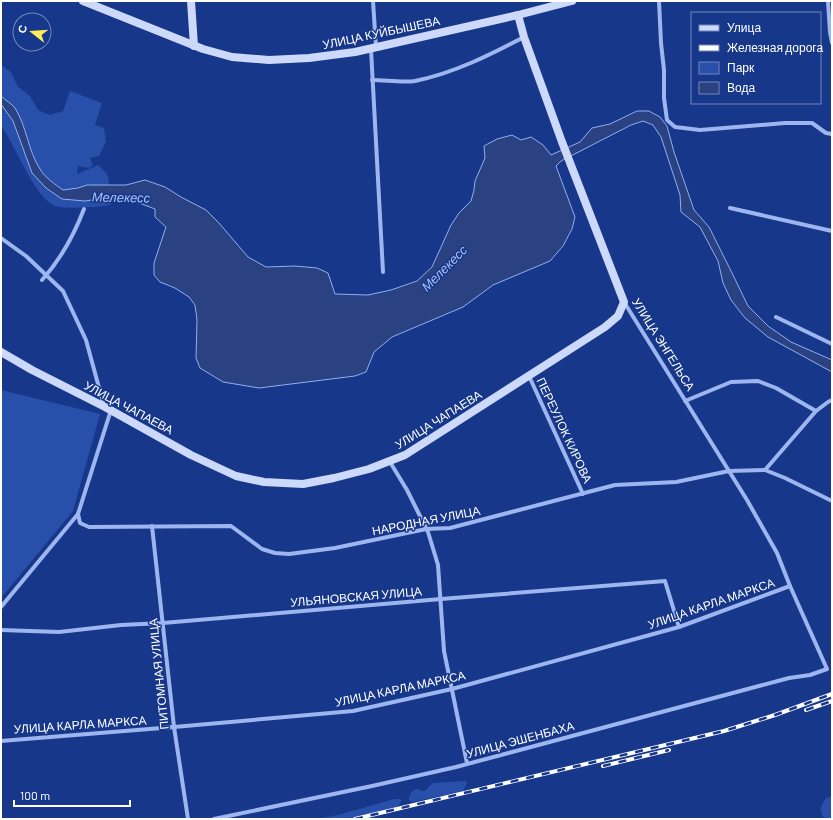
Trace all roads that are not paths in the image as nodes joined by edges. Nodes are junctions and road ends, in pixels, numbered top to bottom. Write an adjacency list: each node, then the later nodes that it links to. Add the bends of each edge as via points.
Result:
1 (83, 1): 10 (street, УЛИЦА КУЙБЫШЕВА)
2 (191, 1): 10 (street)
3 (373, 1): 11 (street)
4 (572, 1): 7 (street, УЛИЦА КУЙБЫШЕВА)
5 (659, 1): 13 (street, via 664,98 667,120 676,128 700,130 812,123 826,133)
6 (828, 1): 9 (street)
7 (518, 15): 8 (street, УЛИЦА ЭНГЕЛЬСА); 11 (street, УЛИЦА КУЙБЫШЕВА)
8 (524, 37): 12 (street, via 485,58 414,81); 21 (street, УЛИЦА ЭНГЕЛЬСА)
9 (832, 43)
10 (194, 46): 11 (street, УЛИЦА КУЙБЫШЕВА, via 232,57 269,60 309,58)
11 (373, 48): 12 (street)
12 (372, 80): 18 (street)
13 (832, 134)
14 (730, 208): 16 (street)
15 (84, 209): 19 (street, via 73,236)
16 (832, 231)
17 (1, 238): 19 (street)
18 (383, 272)
19 (47, 275): 20 (street); 28 (street, via 64,291 82,333)
20 (42, 280)
21 (624, 302): 25 (street, УЛИЦА ЧАПАЕВА, via 618,316 605,327); 27 (street, УЛИЦА ЭНГЕЛЬСА)
22 (776, 317): 23 (street)
23 (832, 344)
24 (1, 352): 28 (street, УЛИЦА ЧАПАЕВА)
25 (529, 376): 30 (street, УЛИЦА ЧАПАЕВА); 33 (street, ПЕРЕУЛОК КИРОВА)
26 (832, 400): 29 (street)
27 (685, 401): 29 (street, via 731,382 758,381 776,388); 32 (street, УЛИЦА ЭНГЕЛЬСА)
28 (108, 409): 30 (street, УЛИЦА ЧАПАЕВА, via 191,455 236,476 264,482 303,484); 35 (street)
29 (816, 411): 31 (street)
30 (390, 462): 37 (street)
31 (765, 470): 32 (street, НАРОДНАЯ УЛИЦА); 34 (street, НАРОДНАЯ УЛИЦА)
32 (729, 471): 33 (street, НАРОДНАЯ УЛИЦА, via 676,482 615,485); 38 (street, УЛИЦА ЭНГЕЛЬСА, via 778,553)
33 (583, 494): 37 (street, НАРОДНАЯ УЛИЦА, via 450,528)
34 (832, 501)
35 (78, 514): 36 (street, НАРОДНАЯ УЛИЦА, via 80,524 89,527); 40 (street)
36 (152, 526): 37 (street, НАРОДНАЯ УЛИЦА, via 231,526 262,549 289,554 335,548); 41 (street, ПИТОМНАЯ УЛИЦА)
37 (426, 529): 39 (street, via 438,565)
38 (790, 586): 42 (street, УЛИЦА КАРЛА МАРКСА); 44 (street, УЛИЦА ЭНГЕЛЬСА)
39 (441, 599): 41 (street, УЛЬЯНОВСКАЯ УЛИЦА); 42 (street, УЛЬЯНОВСКАЯ УЛИЦА, via 665,582); 45 (street, via 444,651)
40 (1, 607)
41 (163, 623): 43 (street, УЛЬЯНОВСКАЯ УЛИЦА, via 59,632); 46 (street, ПИТОМНАЯ УЛИЦА)
42 (680, 627): 45 (street, УЛИЦА КАРЛА МАРКСА)
43 (1, 630)
44 (827, 669): 48 (street, УЛИЦА ЭШЕНБАХА)
45 (452, 689): 46 (street, УЛИЦА КАРЛА МАРКСА, via 353,711); 48 (street)
46 (174, 727): 47 (street, УЛИЦА КАРЛА МАРКСА); 49 (street, ПИТОМНАЯ УЛИЦА)
47 (1, 741)
48 (467, 763): 50 (street, УЛИЦА ЭШЕНБАХА)
49 (188, 819)
50 (214, 819)

